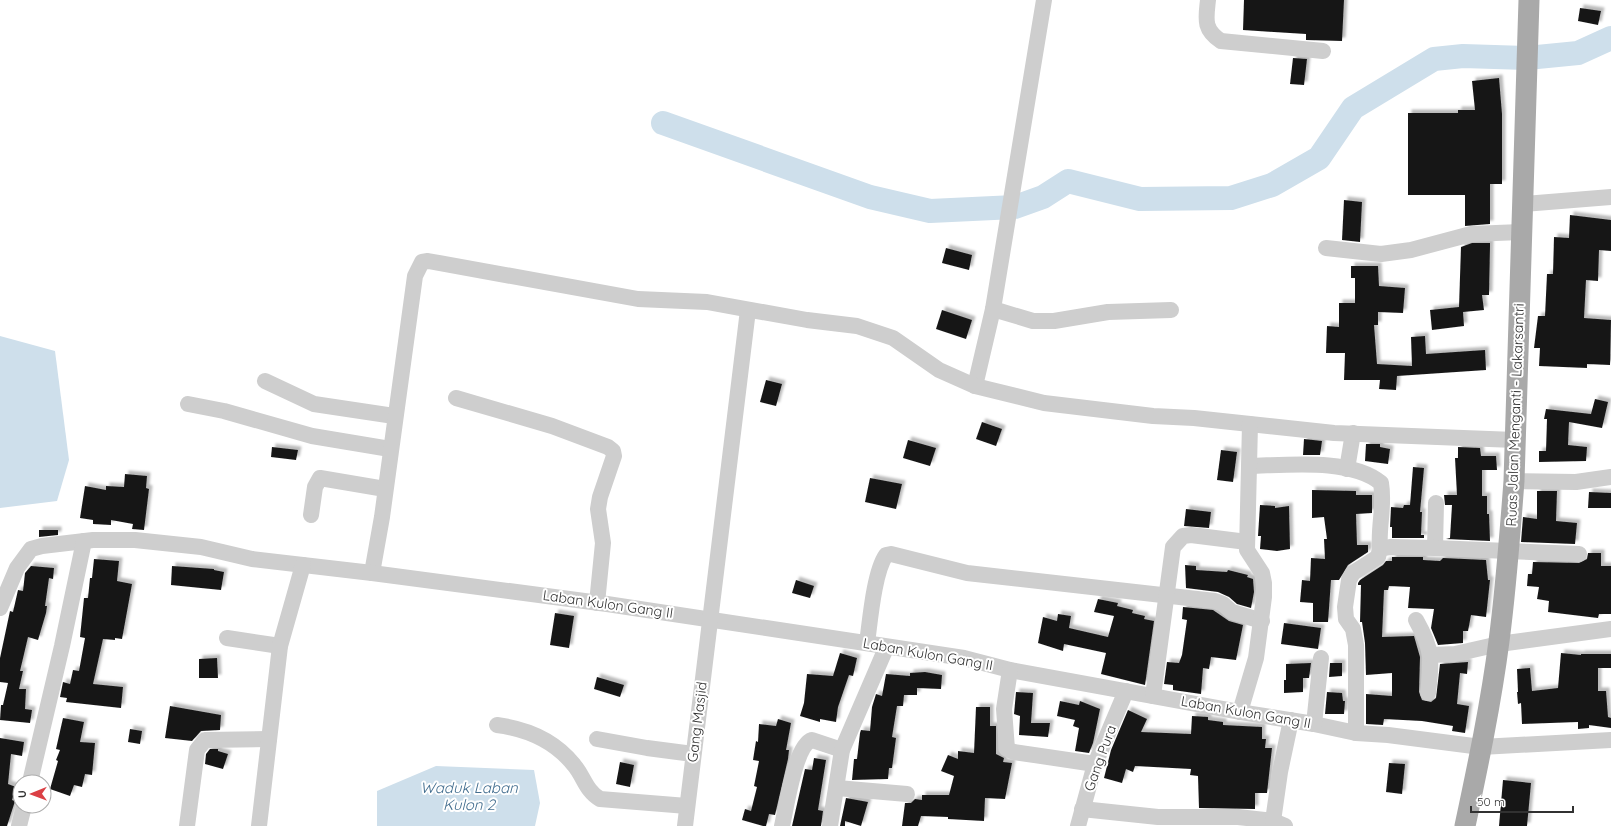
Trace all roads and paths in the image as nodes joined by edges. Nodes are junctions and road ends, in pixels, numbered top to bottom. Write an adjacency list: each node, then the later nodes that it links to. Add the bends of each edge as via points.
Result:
1 (1044, 0): 9 (street)
2 (1208, 0): 4 (street, via 1207,28 1221,41)
3 (1529, 0): 6 (main road, Ruas Jalan Menganti - Lakarsantri)
4 (1323, 51)
5 (1611, 197): 6 (street)
6 (1523, 204): 7 (main road, Ruas Jalan Menganti - Lakarsantri)
7 (1522, 232): 8 (street, via 1471,234 1411,250 1381,254); 19 (main road, Ruas Jalan Menganti - Lakarsantri)
8 (1326, 248)
9 (993, 309): 11 (street, via 1034,321 1108,312); 13 (street)
10 (748, 310): 13 (street, via 857,326 893,338 939,370); 16 (street, via 707,302 638,299 436,262 422,262 415,276); 39 (street, Gang Masjid)
11 (1172, 310)
12 (265, 381): 16 (street, via 314,404)
13 (975, 386): 17 (street, via 1044,403)
14 (456, 398): 37 (street, via 552,426 608,447 612,451 614,456 598,509 603,543)
15 (188, 404): 20 (street, via 224,411 312,436)
16 (394, 416): 20 (street)
17 (1250, 424): 18 (street); 21 (street)
18 (1353, 433): 19 (street); 22 (street)
19 (1515, 440): 24 (main road, Ruas Jalan Menganti - Lakarsantri)
20 (390, 449): 25 (street)
21 (1250, 466): 22 (street, via 1320,465); 29 (street)
22 (1347, 469): 31 (street, via 1375,478 1381,483 1383,511 1379,534)
23 (1611, 478): 24 (street, via 1576,482)
24 (1514, 481): 32 (main road, Ruas Jalan Menganti - Lakarsantri)
25 (385, 489): 27 (street, via 320,478 315,487); 35 (street)
26 (1436, 503): 30 (street)
27 (311, 515)
28 (84, 541): 34 (street, Laban Kulon Gang II, via 135,540 201,548); 38 (street, Laban Kulon Gang II, via 31,549 17,568); 66 (street)
29 (1247, 542): 36 (street, via 1205,536 1183,536 1173,547); 41 (street, via 1248,550 1262,573 1264,583)
30 (1435, 548): 31 (street); 32 (street)
31 (1380, 549): 58 (street, via 1378,557 1352,573 1345,607 1346,619 1353,629 1356,645)
32 (1509, 550): 33 (street); 45 (main road, Ruas Jalan Menganti - Lakarsantri)
33 (1579, 554)
34 (303, 566): 35 (street, Laban Kulon Gang II); 46 (street)
35 (372, 573): 37 (street, Laban Kulon Gang II)
36 (1168, 595): 41 (street, via 1215,601 1232,612); 44 (street, via 967,573 890,554 883,559 876,586); 53 (street)
37 (597, 603): 39 (street, Laban Kulon Gang II)
38 (0, 608)
39 (709, 618): 44 (street, Laban Kulon Gang II); 64 (street, Gang Masjid)
40 (1416, 620): 48 (street, via 1427,639)
41 (1262, 621): 54 (street, via 1256,658)
42 (1611, 629): 45 (street)
43 (227, 638): 46 (street)
44 (867, 643): 47 (street, Laban Kulon Gang II)
45 (1499, 644): 48 (street, via 1455,654); 62 (main road, Ruas Jalan Menganti - Lakarsantri)
46 (280, 646): 60 (street)
47 (886, 648): 50 (street, Laban Kulon Gang II, via 964,658); 63 (street)
48 (1431, 655): 52 (street)
49 (1321, 658): 56 (street)
50 (1010, 670): 51 (street, Laban Kulon Gang II); 65 (street, via 1004,708 1006,746 1009,751)
51 (1126, 691): 53 (street, Laban Kulon Gang II); 65 (street, Gang Pura)
52 (1428, 693)
53 (1154, 696): 54 (street, Laban Kulon Gang II)
54 (1240, 712): 55 (street, Laban Kulon Gang II)
55 (1291, 720): 56 (street, Laban Kulon Gang II); 72 (street, via 1280,772)
56 (1314, 724): 58 (street, Laban Kulon Gang II)
57 (497, 725): 69 (street, via 537,735 575,766 591,794 600,799)
58 (1356, 733): 62 (street, Laban Kulon Gang II)
59 (597, 738): 64 (street)
60 (269, 739): 74 (street, via 205,740 200,744); 75 (street)
61 (1611, 740): 62 (street, Laban Kulon Gang II)
62 (1481, 747): 80 (main road, Ruas Jalan Menganti - Lakarsantri)
63 (842, 750): 67 (street); 77 (street, via 812,740 806,744 797,761)
64 (693, 754): 69 (street, Gang Masjid)
65 (1095, 764): 70 (street, Gang Pura)
66 (32, 774)
67 (836, 788): 68 (street); 78 (street)
68 (907, 794)
69 (687, 806): 76 (street, Gang Masjid)
70 (1082, 809): 72 (street, via 1158,817 1220,817); 79 (street, Gang Pura)
71 (22, 814): 73 (street)
72 (1279, 823)
73 (19, 826)
74 (186, 826)
75 (259, 826)
76 (684, 826)
77 (782, 826)
78 (830, 826)
79 (1078, 826)
80 (1465, 826)

